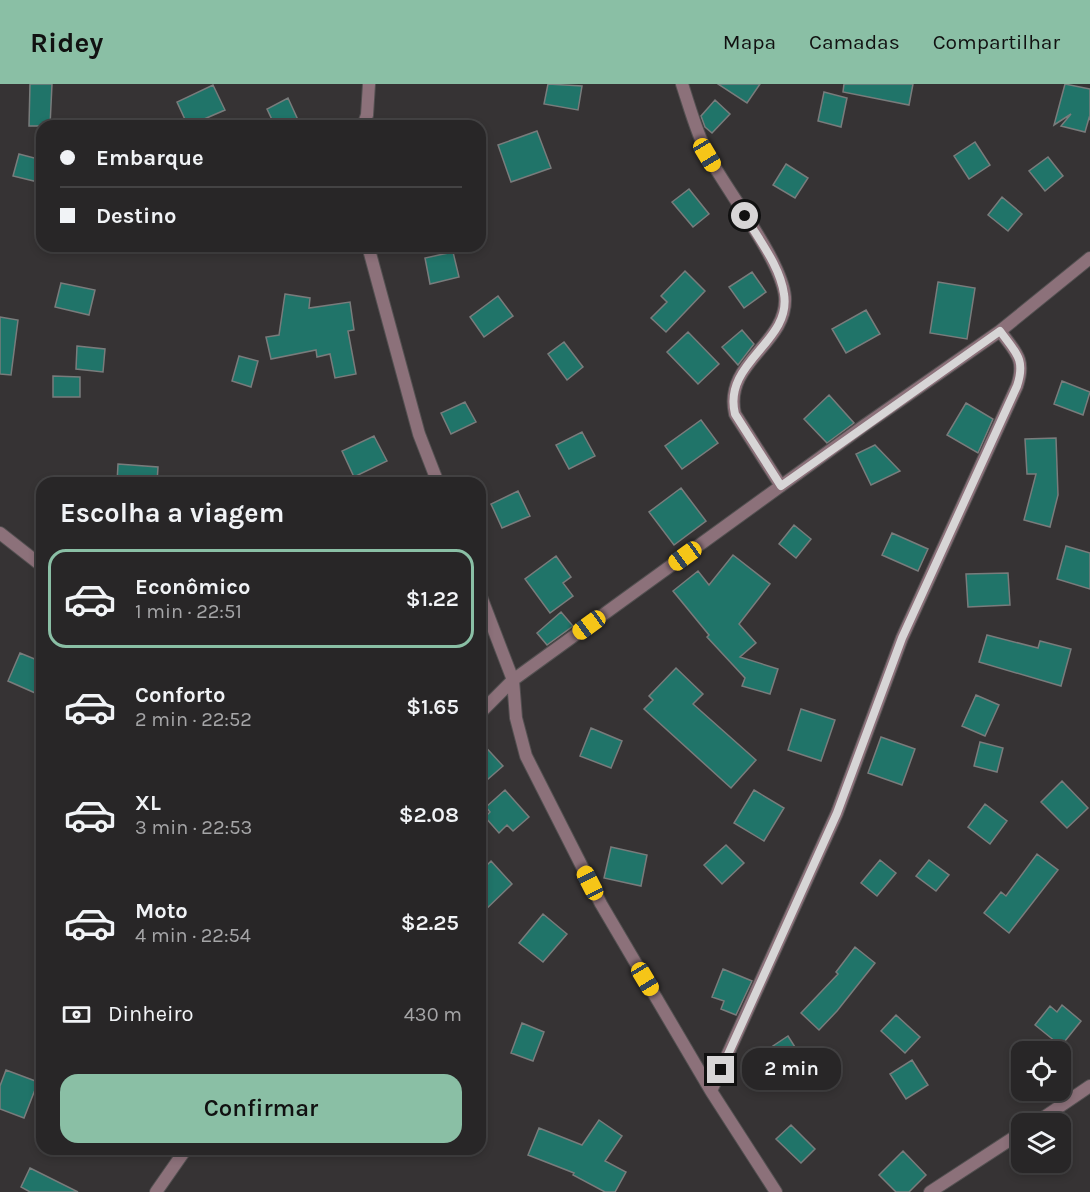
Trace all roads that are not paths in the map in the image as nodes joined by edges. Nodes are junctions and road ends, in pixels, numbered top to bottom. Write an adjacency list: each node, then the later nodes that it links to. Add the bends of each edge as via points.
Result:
1 (369, 84): 3 (street)
2 (682, 84): 8 (street, via 707,155 769,256 785,297 779,325 741,372 733,405)
3 (365, 120)
4 (370, 252): 7 (street, via 419,434)
5 (1090, 258): 6 (street)
6 (1000, 331): 8 (street); 15 (street, via 1020,362 1022,372 1017,386 902,638 837,813)
7 (436, 477)
8 (781, 486): 12 (street)
9 (0, 532): 10 (street)
10 (36, 561)
11 (486, 610): 12 (street)
12 (513, 680): 13 (street); 15 (street, via 516,718 526,756 601,904)
13 (486, 707)
14 (1090, 1086): 16 (street)
15 (711, 1091): 20 (street)
16 (1050, 1113)
17 (1011, 1138): 21 (street)
18 (182, 1155): 19 (street)
19 (156, 1192)
20 (776, 1192)
21 (930, 1192)

